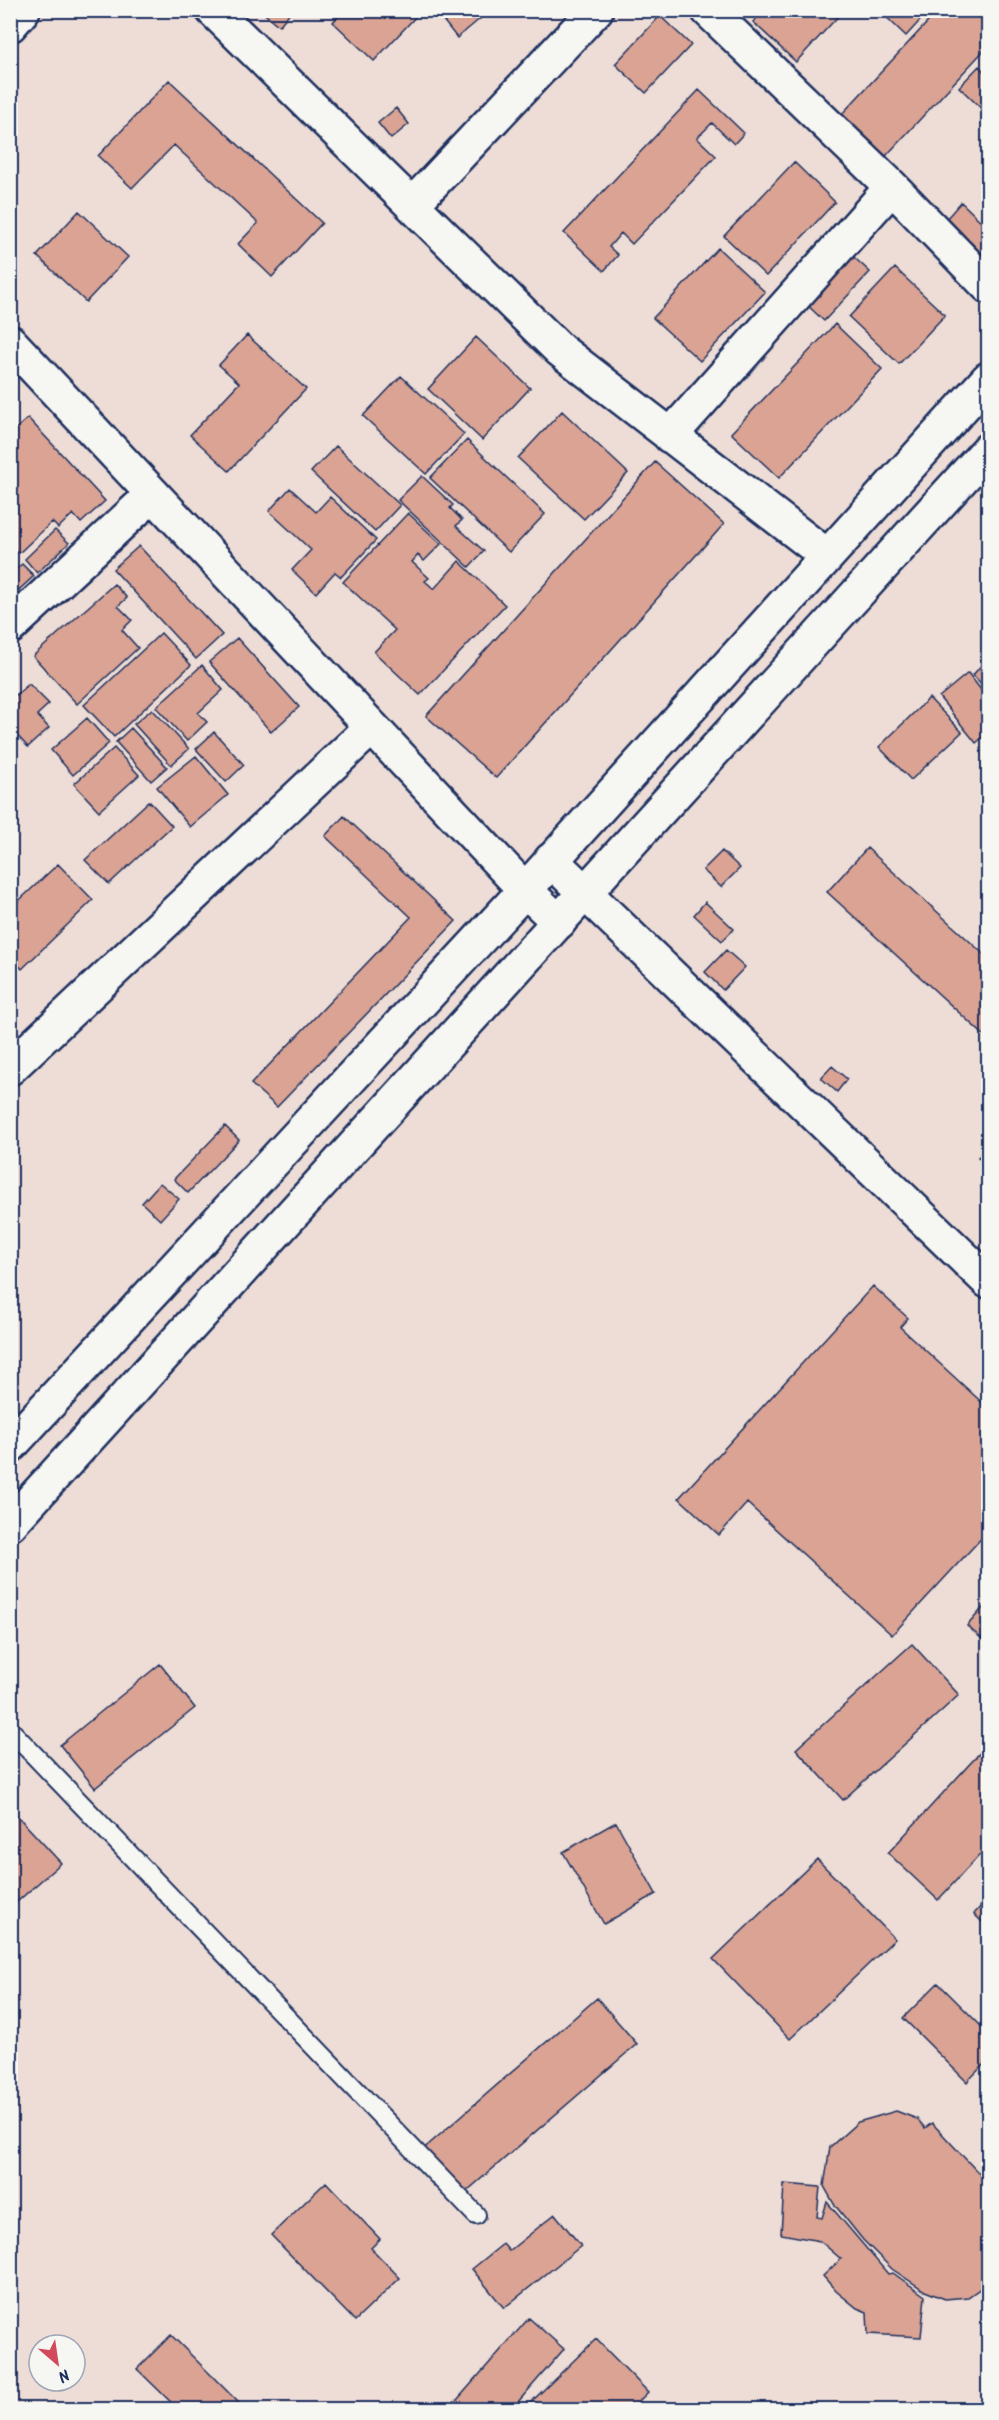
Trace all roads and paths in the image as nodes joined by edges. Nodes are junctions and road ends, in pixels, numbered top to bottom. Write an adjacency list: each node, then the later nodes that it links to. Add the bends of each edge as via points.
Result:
1 (24, 10): 5 (street)
2 (213, 10): 7 (street)
3 (596, 10): 7 (street)
4 (708, 10): 6 (street)
5 (10, 25)
6 (892, 187): 8 (street); 11 (street)
7 (412, 205): 11 (street, via 560,351)
8 (988, 286)
9 (10, 342): 13 (street)
10 (988, 379): 14 (street)
11 (670, 436): 14 (street)
12 (988, 450): 19 (street)
13 (153, 494): 15 (street); 16 (street)
14 (827, 556): 17 (street)
15 (10, 627)
16 (372, 727): 18 (street); 21 (street)
17 (551, 860): 18 (street); 19 (street)
18 (525, 890): 20 (street); 23 (street)
19 (584, 894): 20 (street); 22 (street)
20 (559, 922): 24 (street)
21 (10, 1068)
22 (988, 1281)
23 (10, 1446)
24 (10, 1524)
25 (10, 1730): 26 (lane)
26 (476, 2215)

